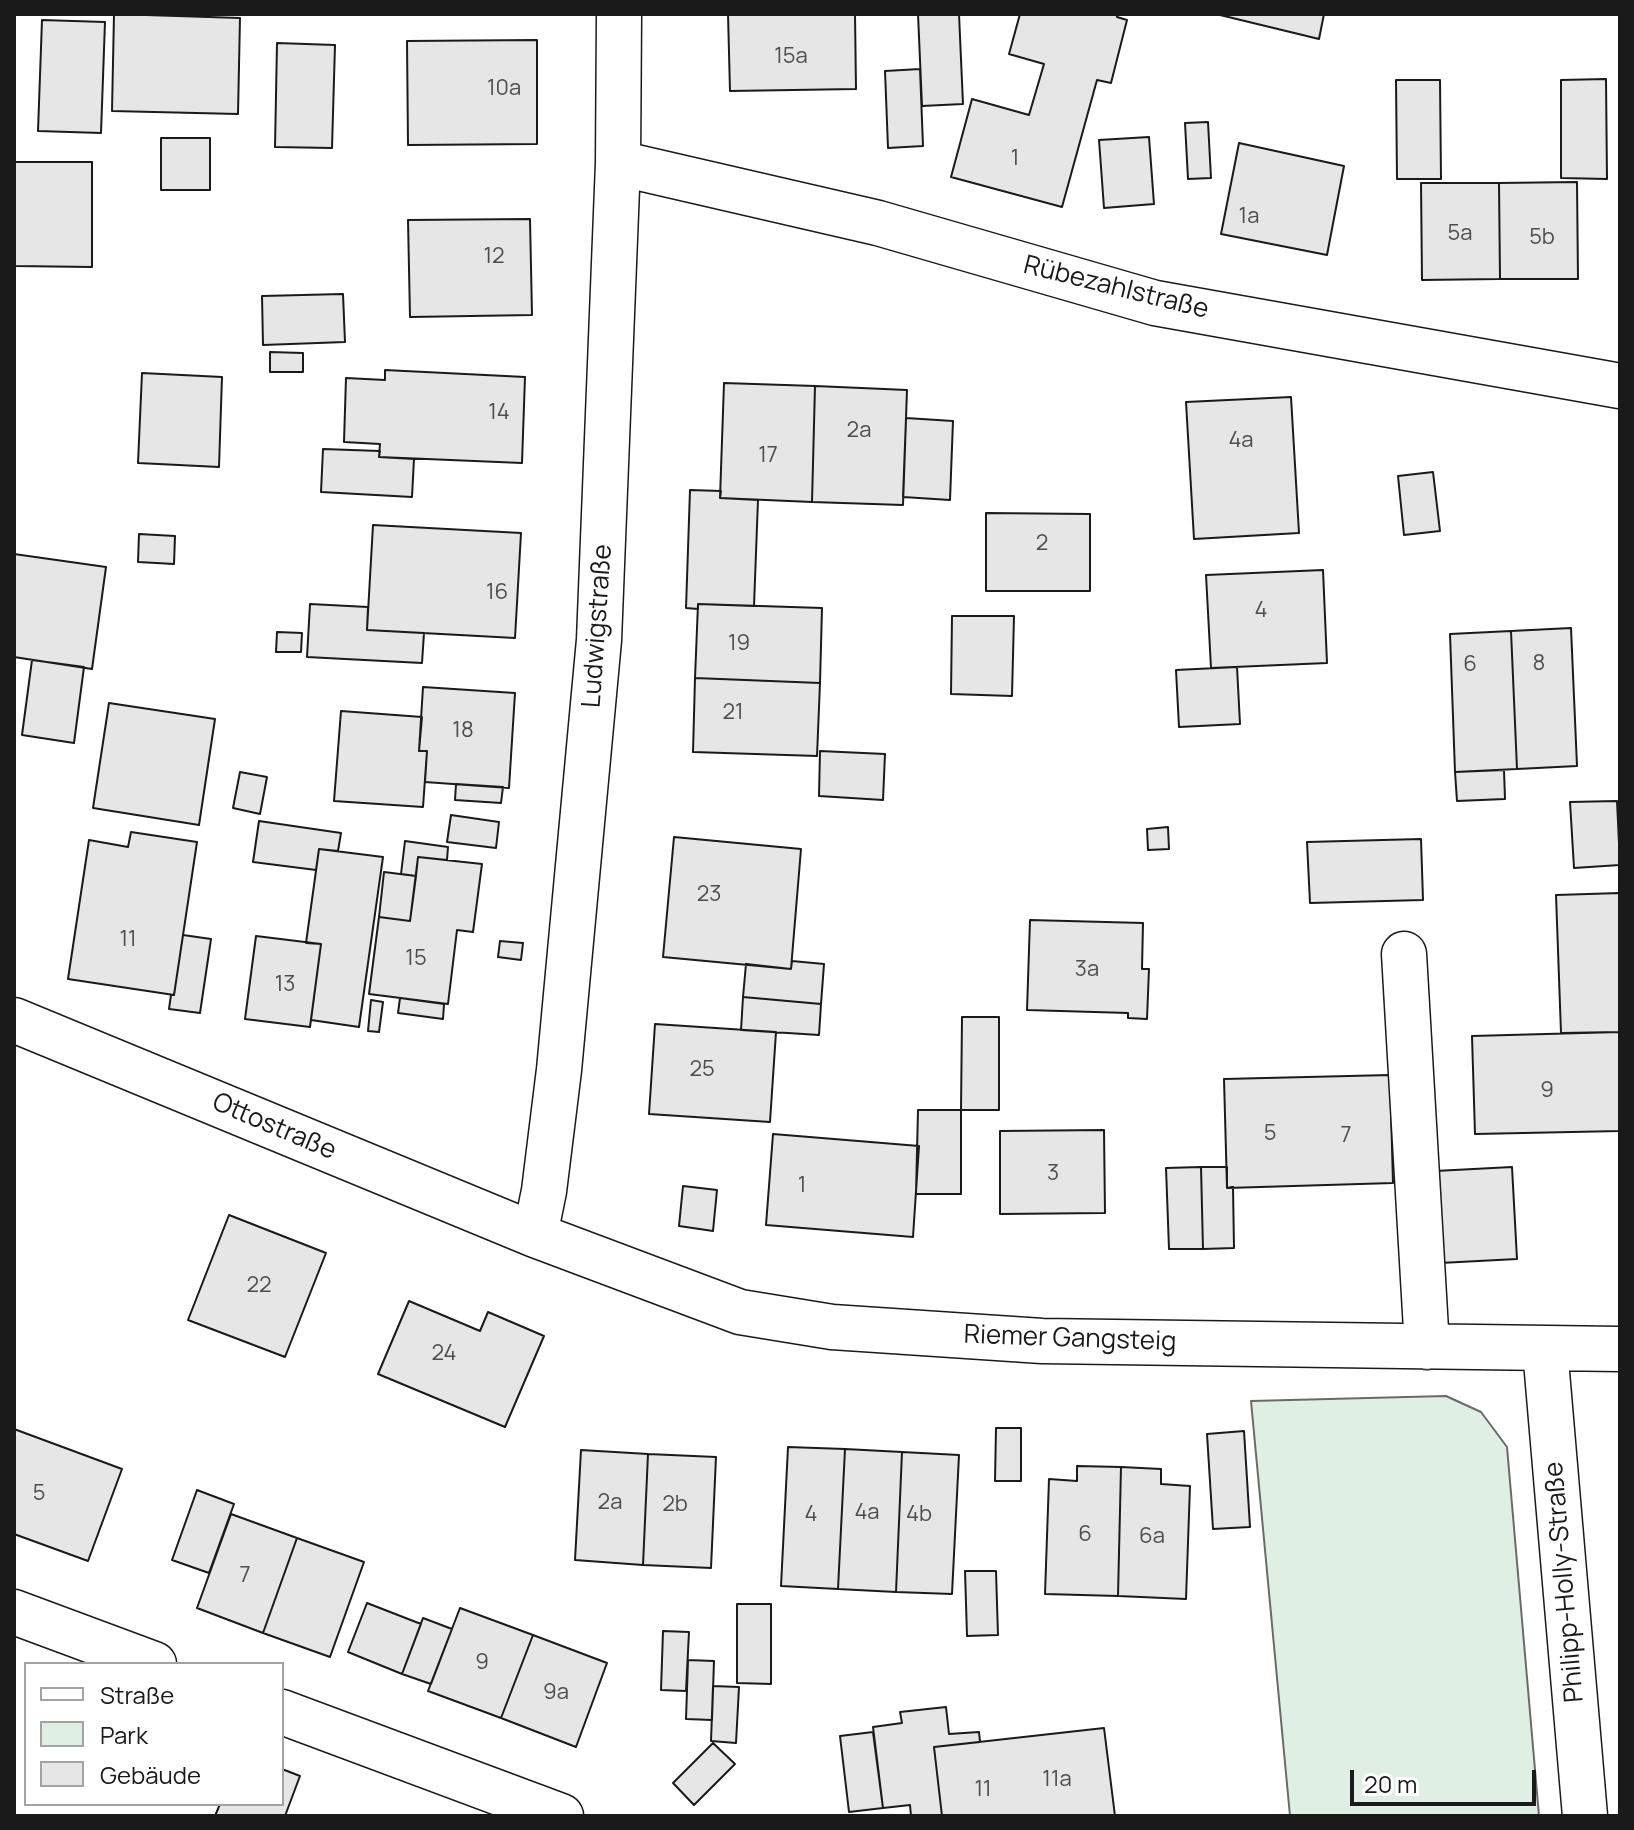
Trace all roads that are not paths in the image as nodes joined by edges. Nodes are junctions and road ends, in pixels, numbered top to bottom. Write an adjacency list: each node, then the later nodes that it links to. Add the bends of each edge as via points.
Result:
1 (619, 14): 2 (street, Ludwigstraße)
2 (618, 163): 3 (street, Rübezahlstraße, via 878,223 1155,303); 6 (street, Ludwigstraße, via 599,640 559,1070)
3 (1620, 386)
4 (1404, 954): 7 (street)
5 (14, 1020): 6 (street, Ottostraße)
6 (535, 1235): 7 (street, Riemer Gangsteig, via 740,1312 832,1327 1042,1341)
7 (1427, 1347): 8 (street, Riemer Gangsteig)
8 (1545, 1349): 9 (street, Riemer Gangsteig); 14 (street, Philipp-Holly-Straße)
9 (1620, 1349)
10 (14, 1612): 11 (street)
11 (149, 1662)
12 (284, 1713): 13 (street)
13 (561, 1816)
14 (1585, 1816)

